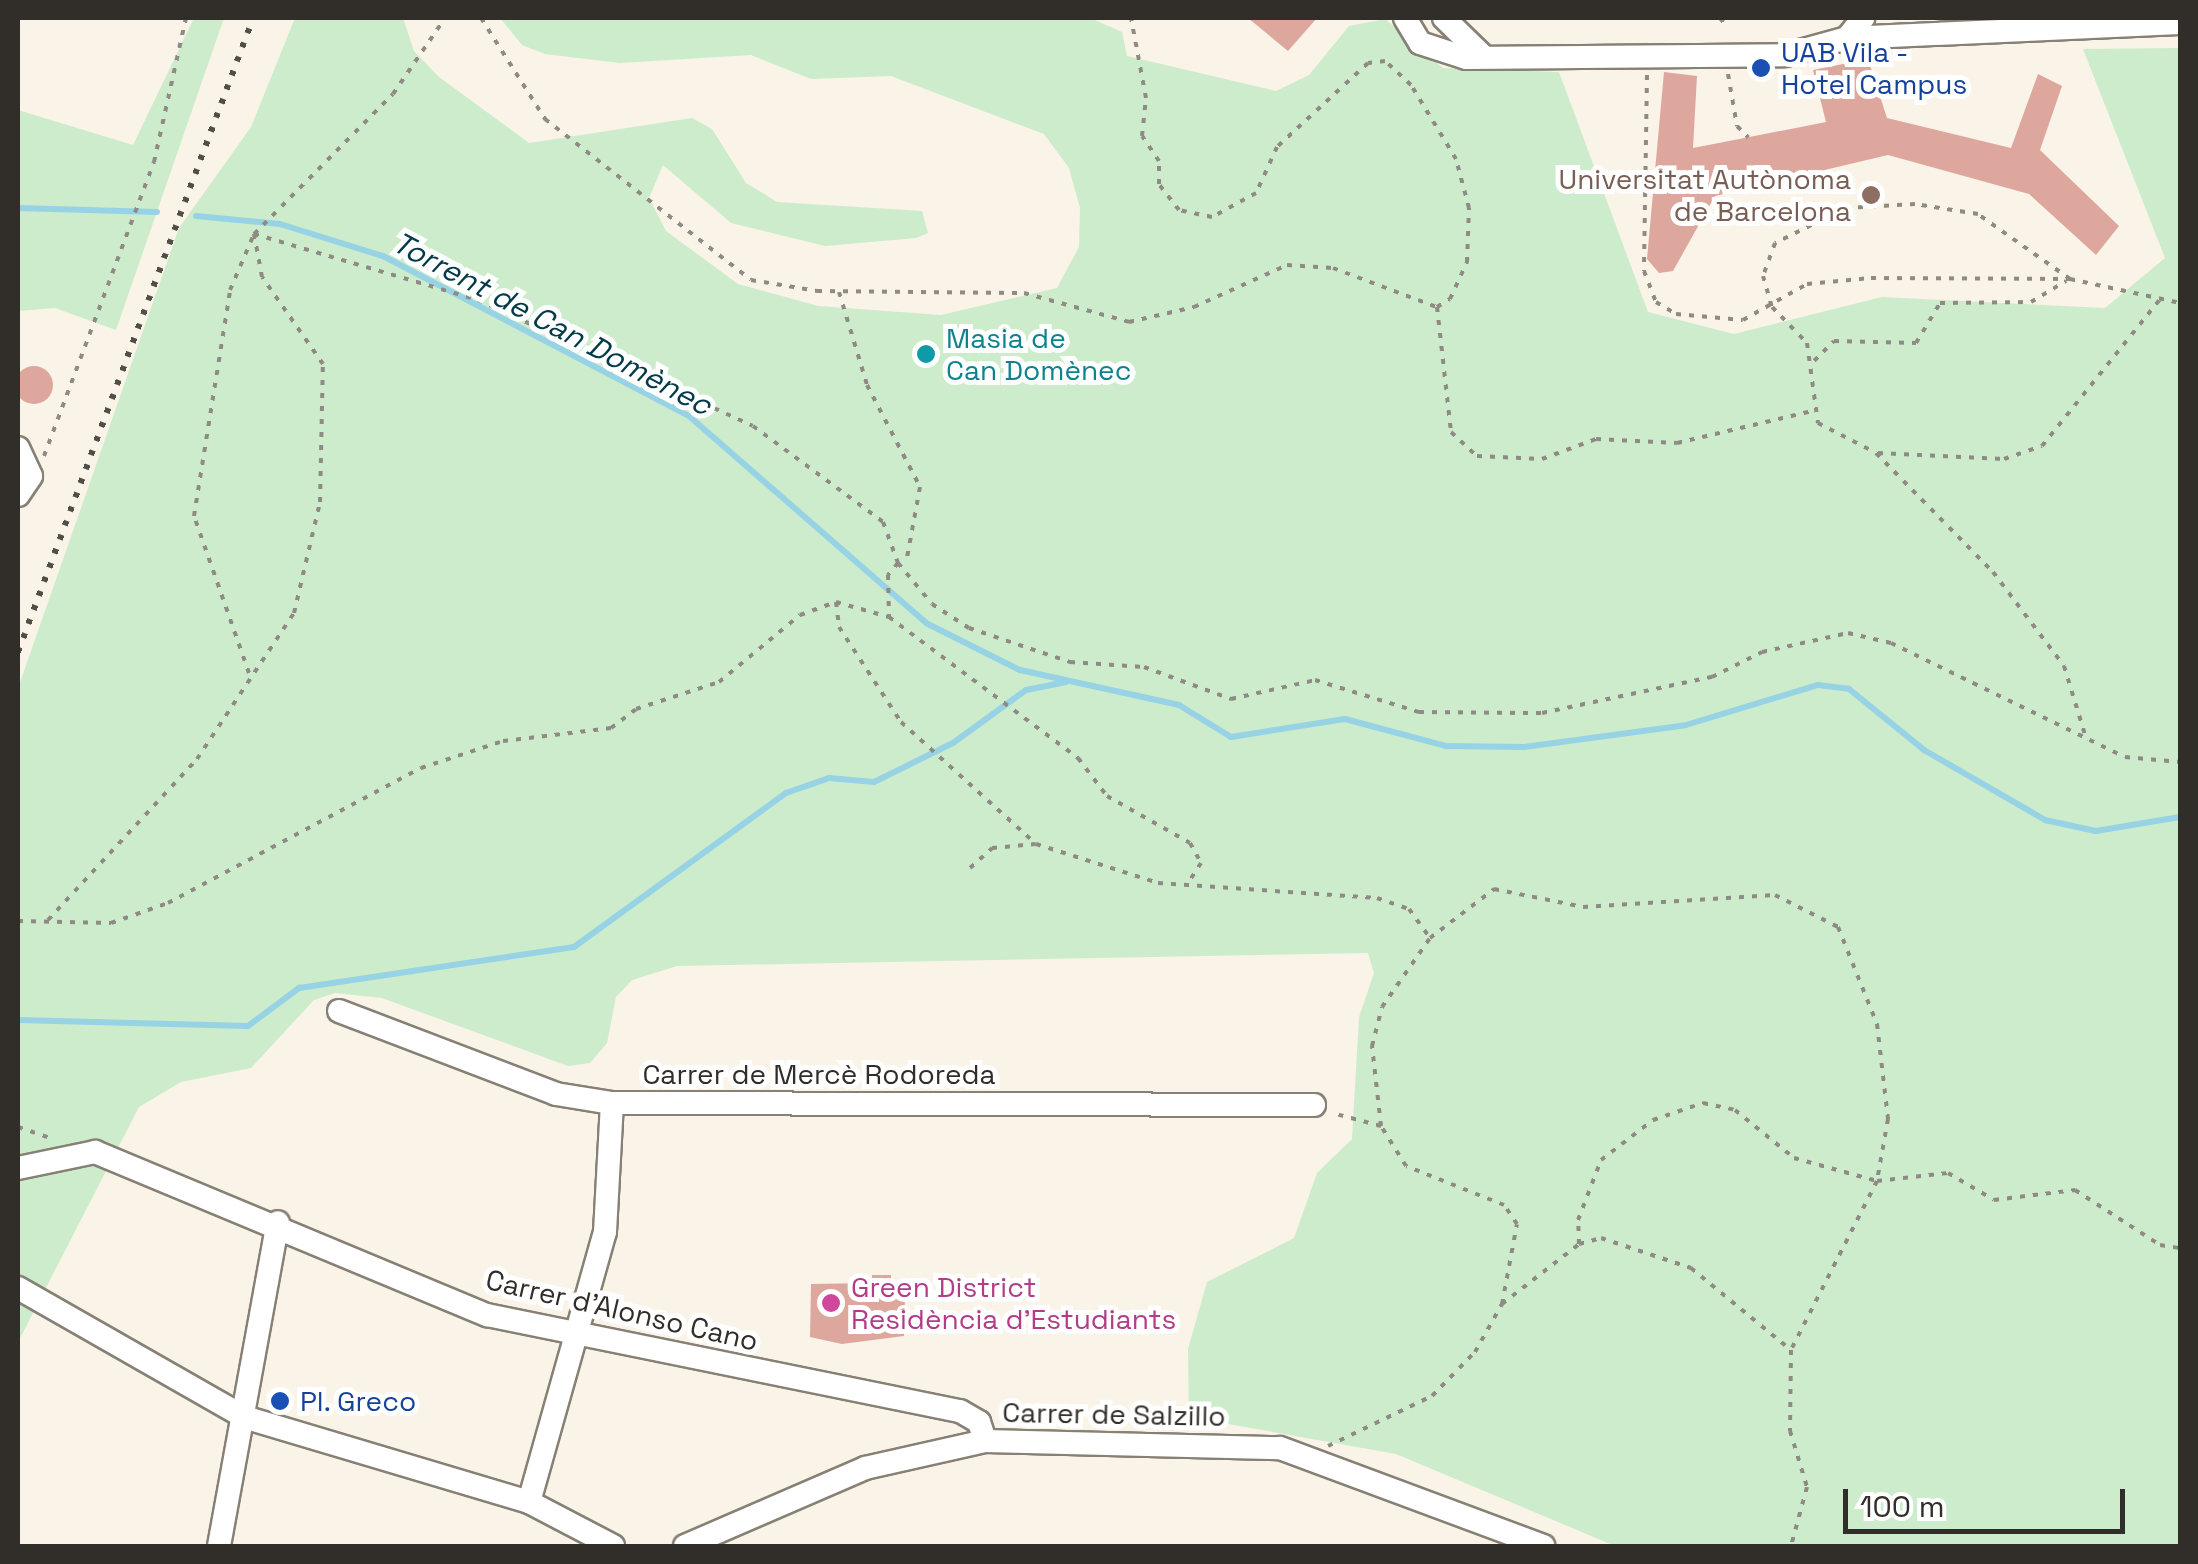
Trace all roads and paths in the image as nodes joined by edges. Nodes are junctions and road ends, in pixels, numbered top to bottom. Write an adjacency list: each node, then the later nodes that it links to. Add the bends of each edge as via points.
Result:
1 (186, 18): 26 (path, via 154,162 52,454)
2 (445, 18): 16 (path, via 393,94)
3 (481, 18): 18 (path, via 545,119 751,280)
4 (1131, 18): 21 (path, via 1146,98 1142,136 1180,210 1212,217 1256,193 1278,146 1368,62 1385,60 1411,85 1456,159 1469,208 1467,262)
5 (1405, 18): 12 (street, via 1435,52)
6 (1444, 18): 12 (street)
7 (1720, 18): 10 (path)
8 (1863, 18): 11 (street)
9 (2180, 23): 11 (street)
10 (1728, 27)
11 (1846, 38): 13 (street, via 1785,55)
12 (1483, 56): 13 (street)
13 (1648, 56): 22 (path, via 1642,226 1656,302 1743,320)
14 (1728, 74): 15 (path, via 1737,126)
15 (1748, 137)
16 (254, 234): 28 (path, via 478,300 754,426 883,522); 32 (path, via 213,365 194,516); 32 (path, via 262,277 323,364 320,502 294,613)
17 (2070, 279): 19 (path); 22 (path, via 1807,284); 22 (path, via 1978,214 1916,204 1846,208 1776,243 1763,276); 23 (path, via 2031,302 1940,302 1916,343 1834,340)
18 (839, 292): 21 (path, via 1024,292 1129,322 1194,307 1287,266 1333,268); 29 (path, via 867,385 920,487)
19 (2160, 299): 20 (path); 25 (path, via 2042,446 2004,459)
20 (2180, 302)
21 (1437, 307): 24 (path, via 1451,432 1477,456 1542,459 1596,440 1677,444)
22 (1772, 307): 23 (path)
23 (1814, 362): 24 (path)
24 (1812, 412): 25 (path)
25 (1876, 453): 33 (path, via 1993,572 2064,666)
26 (21, 455): 27 (street, via 30,476)
27 (18, 496)
28 (898, 563): 29 (path); 31 (path, via 888,575)
29 (905, 565): 33 (path, via 932,604 968,628 1070,662 1144,667 1231,698 1315,680 1419,712 1542,713 1712,677 1762,652 1848,633 1891,643)
30 (836, 602): 31 (path); 35 (path, via 839,627 900,722); 39 (path, via 789,622 719,682 636,709 611,728 483,745 365,796 272,855 168,902 110,923)
31 (890, 616): 37 (path, via 1078,758 1107,796 1190,843 1200,863)
32 (248, 673): 39 (path, via 155,811 59,898)
33 (2087, 741): 34 (path, via 2125,757)
34 (2180, 762)
35 (1036, 844): 36 (path, via 992,848); 37 (path, via 1158,883)
36 (970, 868)
37 (1188, 882): 40 (path, via 1378,898 1409,909)
38 (18, 921): 39 (path)
39 (47, 922)
40 (1430, 938): 44 (path, via 1382,1007 1372,1046); 46 (path, via 1507,888 1583,907 1775,895 1838,926 1877,1024 1888,1119)
41 (339, 1012): 42 (street, Carrer de Mercè Rodoreda, via 556,1094)
42 (612, 1103): 43 (street, Carrer de Mercè Rodoreda); 52 (street, via 605,1232)
43 (1314, 1105): 44 (path)
44 (1381, 1126): 51 (path, via 1406,1166 1504,1204 1516,1224)
45 (18, 1168): 47 (street, Carrer d'Alonso Cano, via 95,1152)
46 (1877, 1181): 48 (path, via 1794,1158 1735,1110 1703,1103 1653,1120 1601,1160 1578,1220); 49 (path, via 1948,1173 1994,1200 2075,1190 2160,1244); 53 (path)
47 (278, 1222): 52 (street, Carrer d'Alonso Cano, via 487,1315); 54 (street)
48 (1579, 1244): 51 (path); 53 (path, via 1600,1238 1691,1268)
49 (2180, 1248)
50 (18, 1288): 54 (street)
51 (1502, 1304): 56 (path, via 1475,1352 1432,1396)
52 (579, 1335): 55 (street, Carrer d'Alonso Cano, via 960,1411 979,1422); 57 (street)
53 (1791, 1350): 62 (path, via 1790,1431 1807,1487)
54 (244, 1417): 57 (street); 58 (street)
55 (985, 1440): 56 (street, Carrer de Salzillo); 60 (street, Carrer de Salzillo, via 866,1468)
56 (1318, 1456): 61 (street, Carrer de Salzillo)
57 (529, 1502): 59 (street)
58 (219, 1546)
59 (613, 1546)
60 (685, 1546)
61 (1543, 1546)
62 (1791, 1546)

